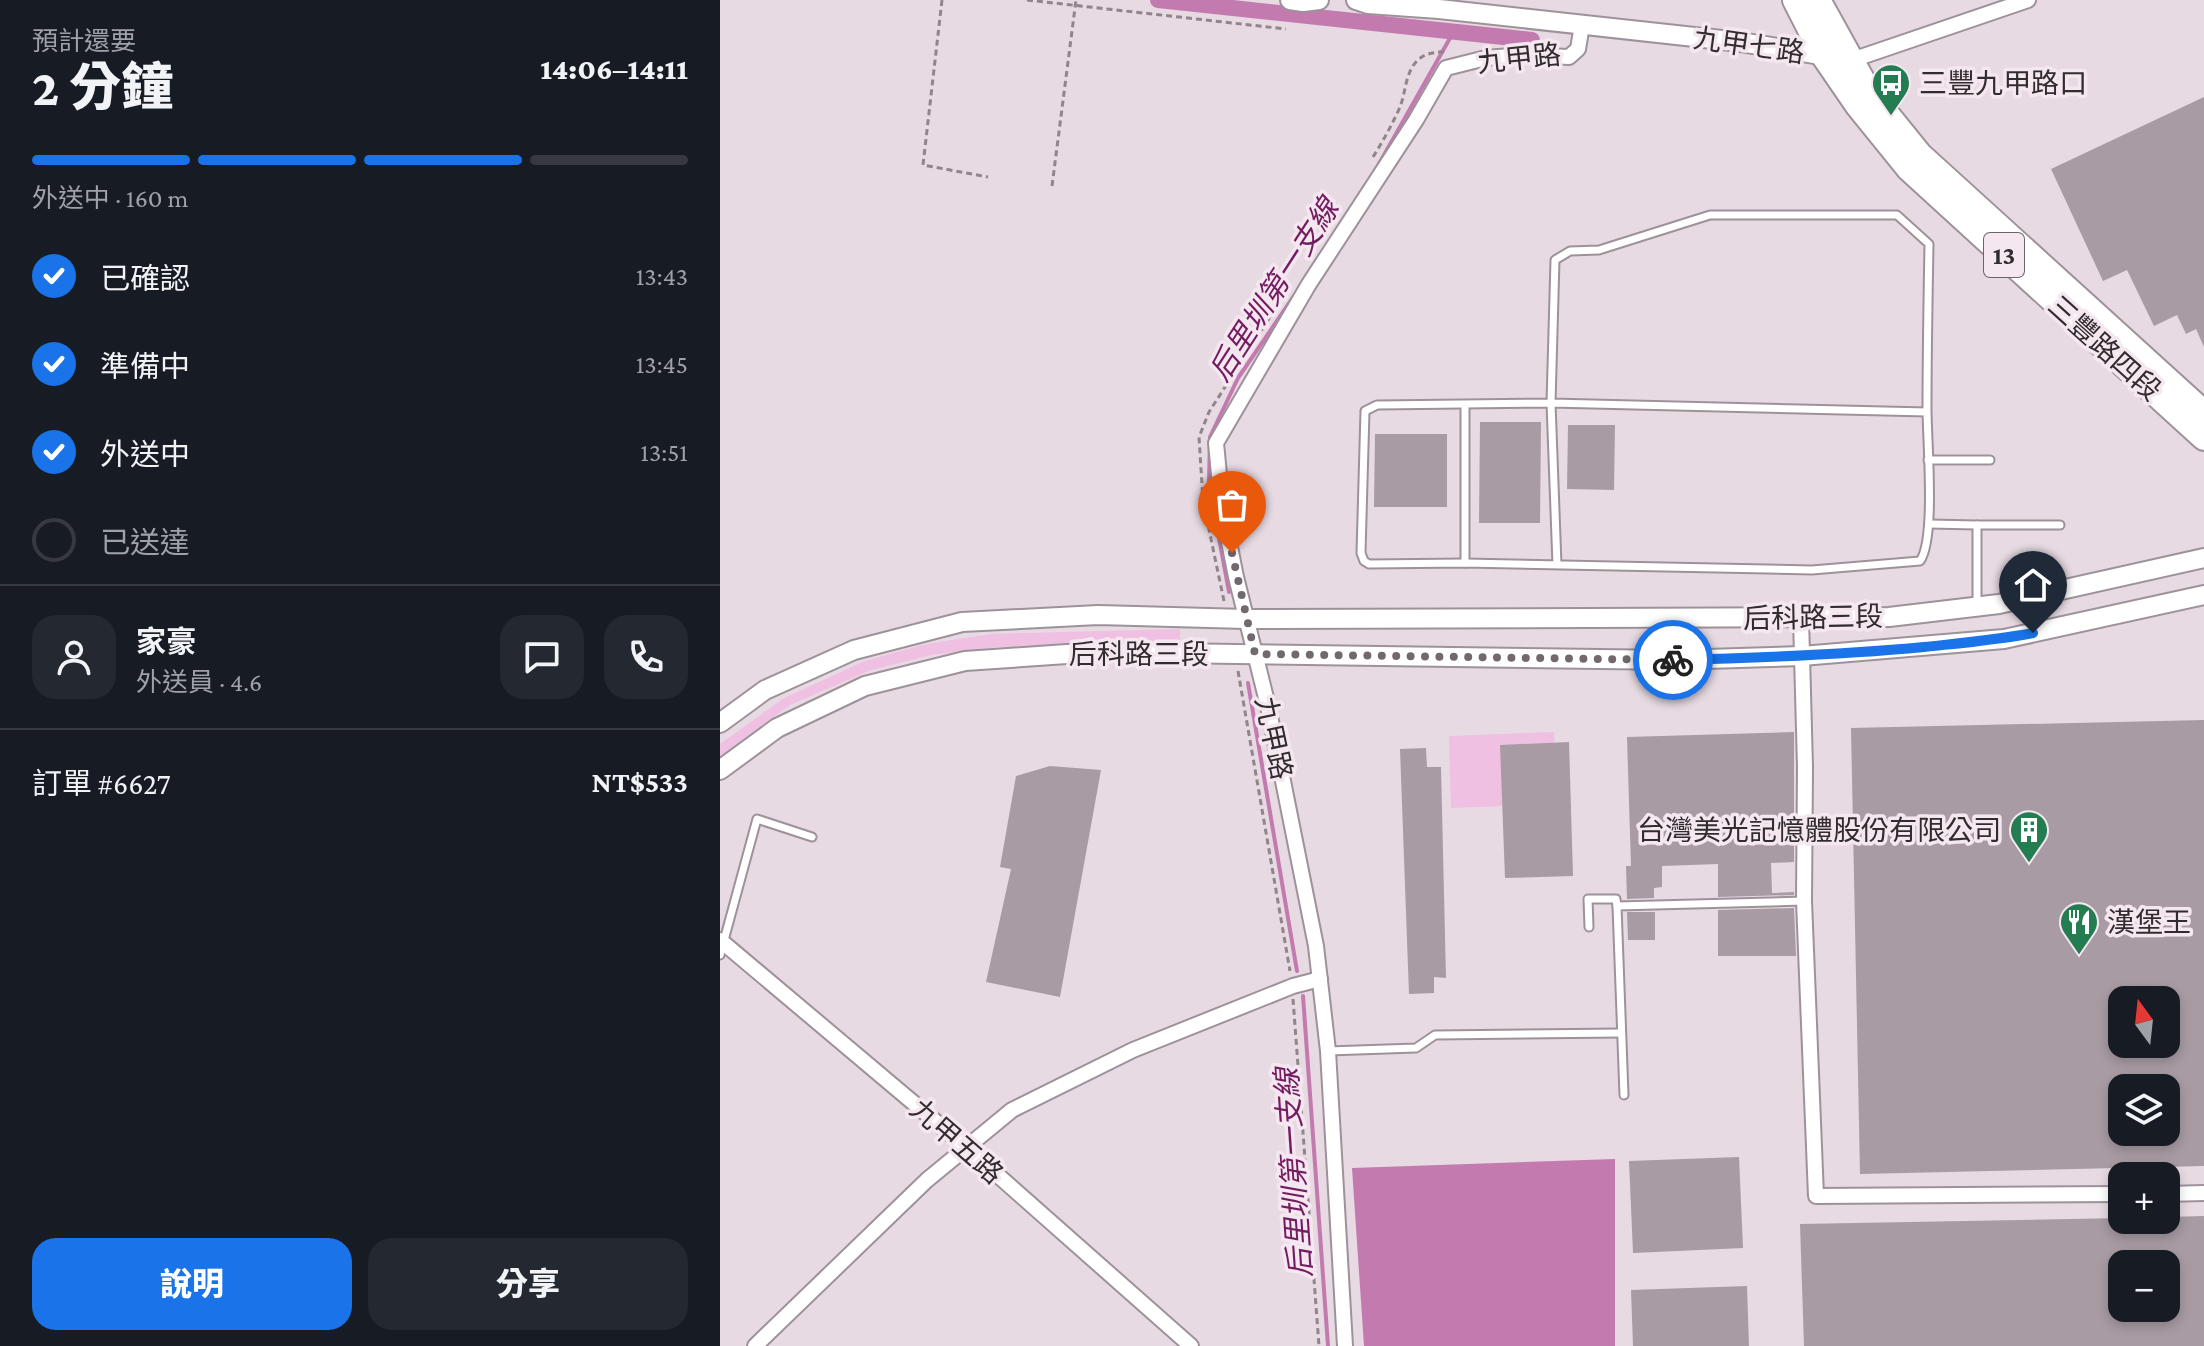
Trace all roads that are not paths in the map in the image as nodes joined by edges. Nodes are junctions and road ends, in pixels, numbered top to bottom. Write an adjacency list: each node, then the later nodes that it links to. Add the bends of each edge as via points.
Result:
1 (1290, 0): 2 (street)
2 (1319, 0)
3 (1356, 0): 8 (street, 九甲七路)
4 (1439, 0): 8 (street, 九甲七路)
5 (1795, 0): 10 (main road, 三豐路四段 / 13)
6 (1818, 0): 11 (main road, 三豐路四段 / 13)
7 (2028, 0): 11 (street, 九甲七路)
8 (1460, 11): 9 (street, 九甲七路)
9 (1582, 25): 10 (street, 九甲七路); 28 (street, 九甲路, via 1578,49 1569,57 1486,58 1446,68 1236,406 1216,443 1222,506)
10 (1823, 55): 11 (street, 九甲七路); 16 (main road, 三豐路四段 / 13, via 1909,169)
11 (1852, 60): 15 (main road, 三豐路四段 / 13, via 1869,92 1920,155)
12 (1551, 403): 13 (lane); 14 (lane); 14 (lane, via 1555,260 1570,251 1599,250 1710,215 1897,215 1929,244); 24 (lane)
13 (1465, 405): 23 (lane); 23 (lane, via 1377,405 1365,411 1361,553 1369,564)
14 (1927, 412): 17 (lane)
15 (2204, 413)
16 (2204, 438)
17 (1928, 460): 18 (lane); 19 (lane)
18 (1990, 460)
19 (1929, 524): 20 (lane); 24 (lane, via 1920,561 1812,570)
20 (1977, 525): 21 (lane); 26 (lane)
21 (2060, 525)
22 (2204, 558): 26 (street, 后科路三段)
23 (1465, 563): 24 (lane)
24 (1557, 565)
25 (2204, 595): 30 (street, 后科路三段, via 2004,639)
26 (1977, 607): 27 (street, 后科路三段, via 1889,617)
27 (1801, 618): 28 (street, 后科路三段); 30 (street)
28 (1246, 619): 29 (street, 九甲路); 31 (street, 后科路三段, via 1098,615 962,622 854,650 765,690)
29 (1255, 654): 30 (street, 后科路三段, via 1674,660); 32 (street, 后科路三段, via 1096,652 965,661 865,686 777,728); 38 (street, 九甲路)
30 (1802, 656): 34 (street)
31 (720, 723)
32 (720, 770)
33 (812, 837): 37 (lane, via 757,819)
34 (1804, 901): 35 (lane); 44 (street, via 1816,1196)
35 (1617, 906): 36 (lane, via 1616,899 1588,899); 39 (lane)
36 (1589, 927)
37 (721, 946): 42 (street, 九甲五路)
38 (1320, 979): 40 (street, 九甲路); 42 (street, via 1133,1050 1012,1110)
39 (1621, 1033): 40 (lane, via 1435,1035 1416,1048); 41 (lane)
40 (1328, 1051): 48 (street, 九甲路)
41 (1624, 1095)
42 (967, 1148): 46 (street); 47 (street, 九甲五路)
43 (2204, 1193): 45 (street)
44 (2108, 1194)
45 (2180, 1194)
46 (755, 1346)
47 (1191, 1346)
48 (1345, 1346)

